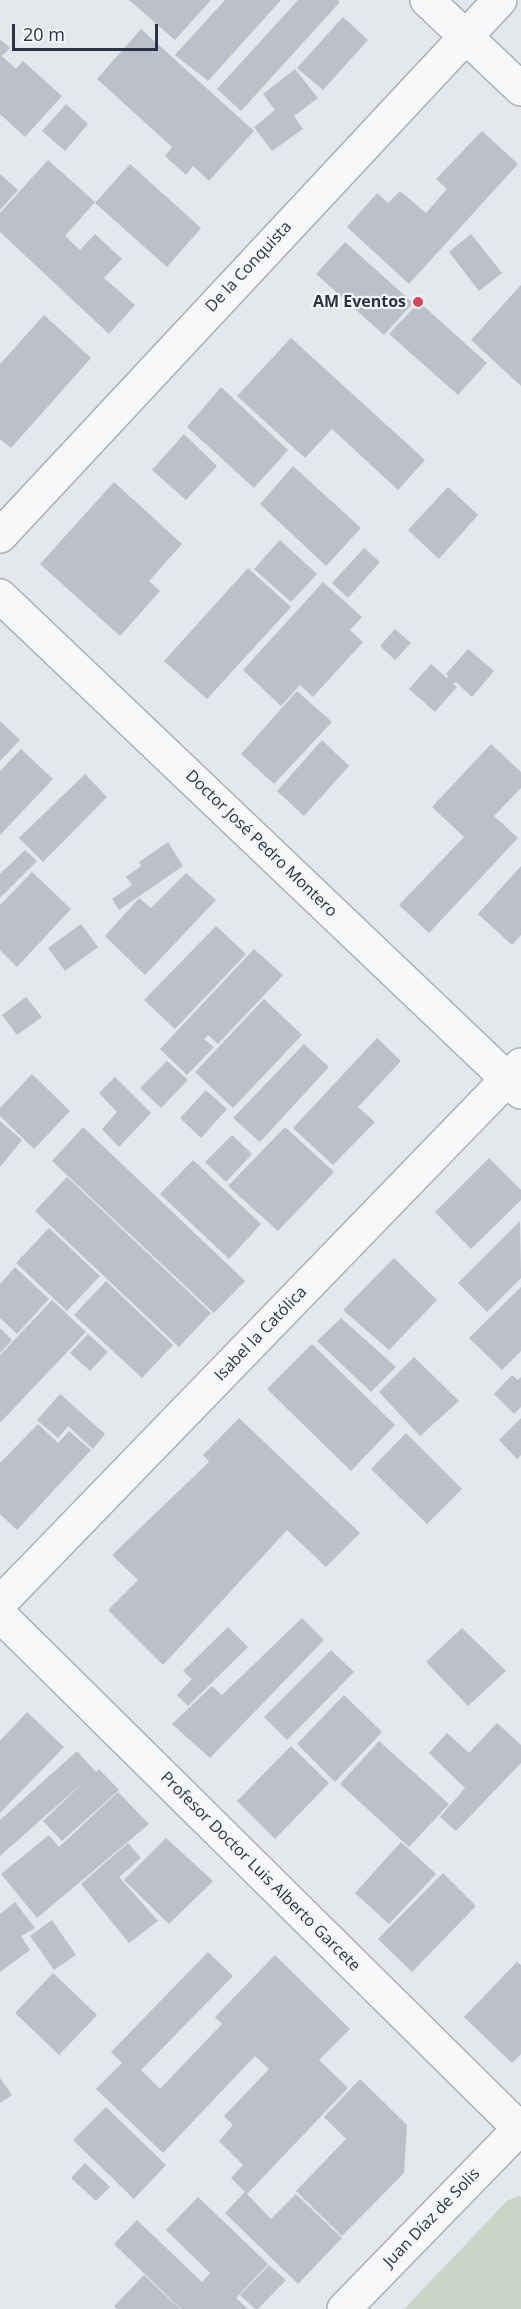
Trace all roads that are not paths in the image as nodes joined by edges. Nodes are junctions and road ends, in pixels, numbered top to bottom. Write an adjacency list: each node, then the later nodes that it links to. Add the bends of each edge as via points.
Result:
1 (427, 0): 3 (street)
2 (500, 0): 3 (street, De la Conquista)
3 (464, 37): 4 (street); 5 (street, De la Conquista)
4 (521, 89)
5 (0, 536)
6 (0, 596): 7 (street, Doctor José Pedro Montero)
7 (516, 1079): 8 (street, Isabel la Católica)
8 (0, 1603)
9 (0, 1615): 10 (street, Profesor Doctor Luis Alberto Garcete)
10 (520, 2129): 11 (street, Juan Díaz de Solis)
11 (344, 2309)

